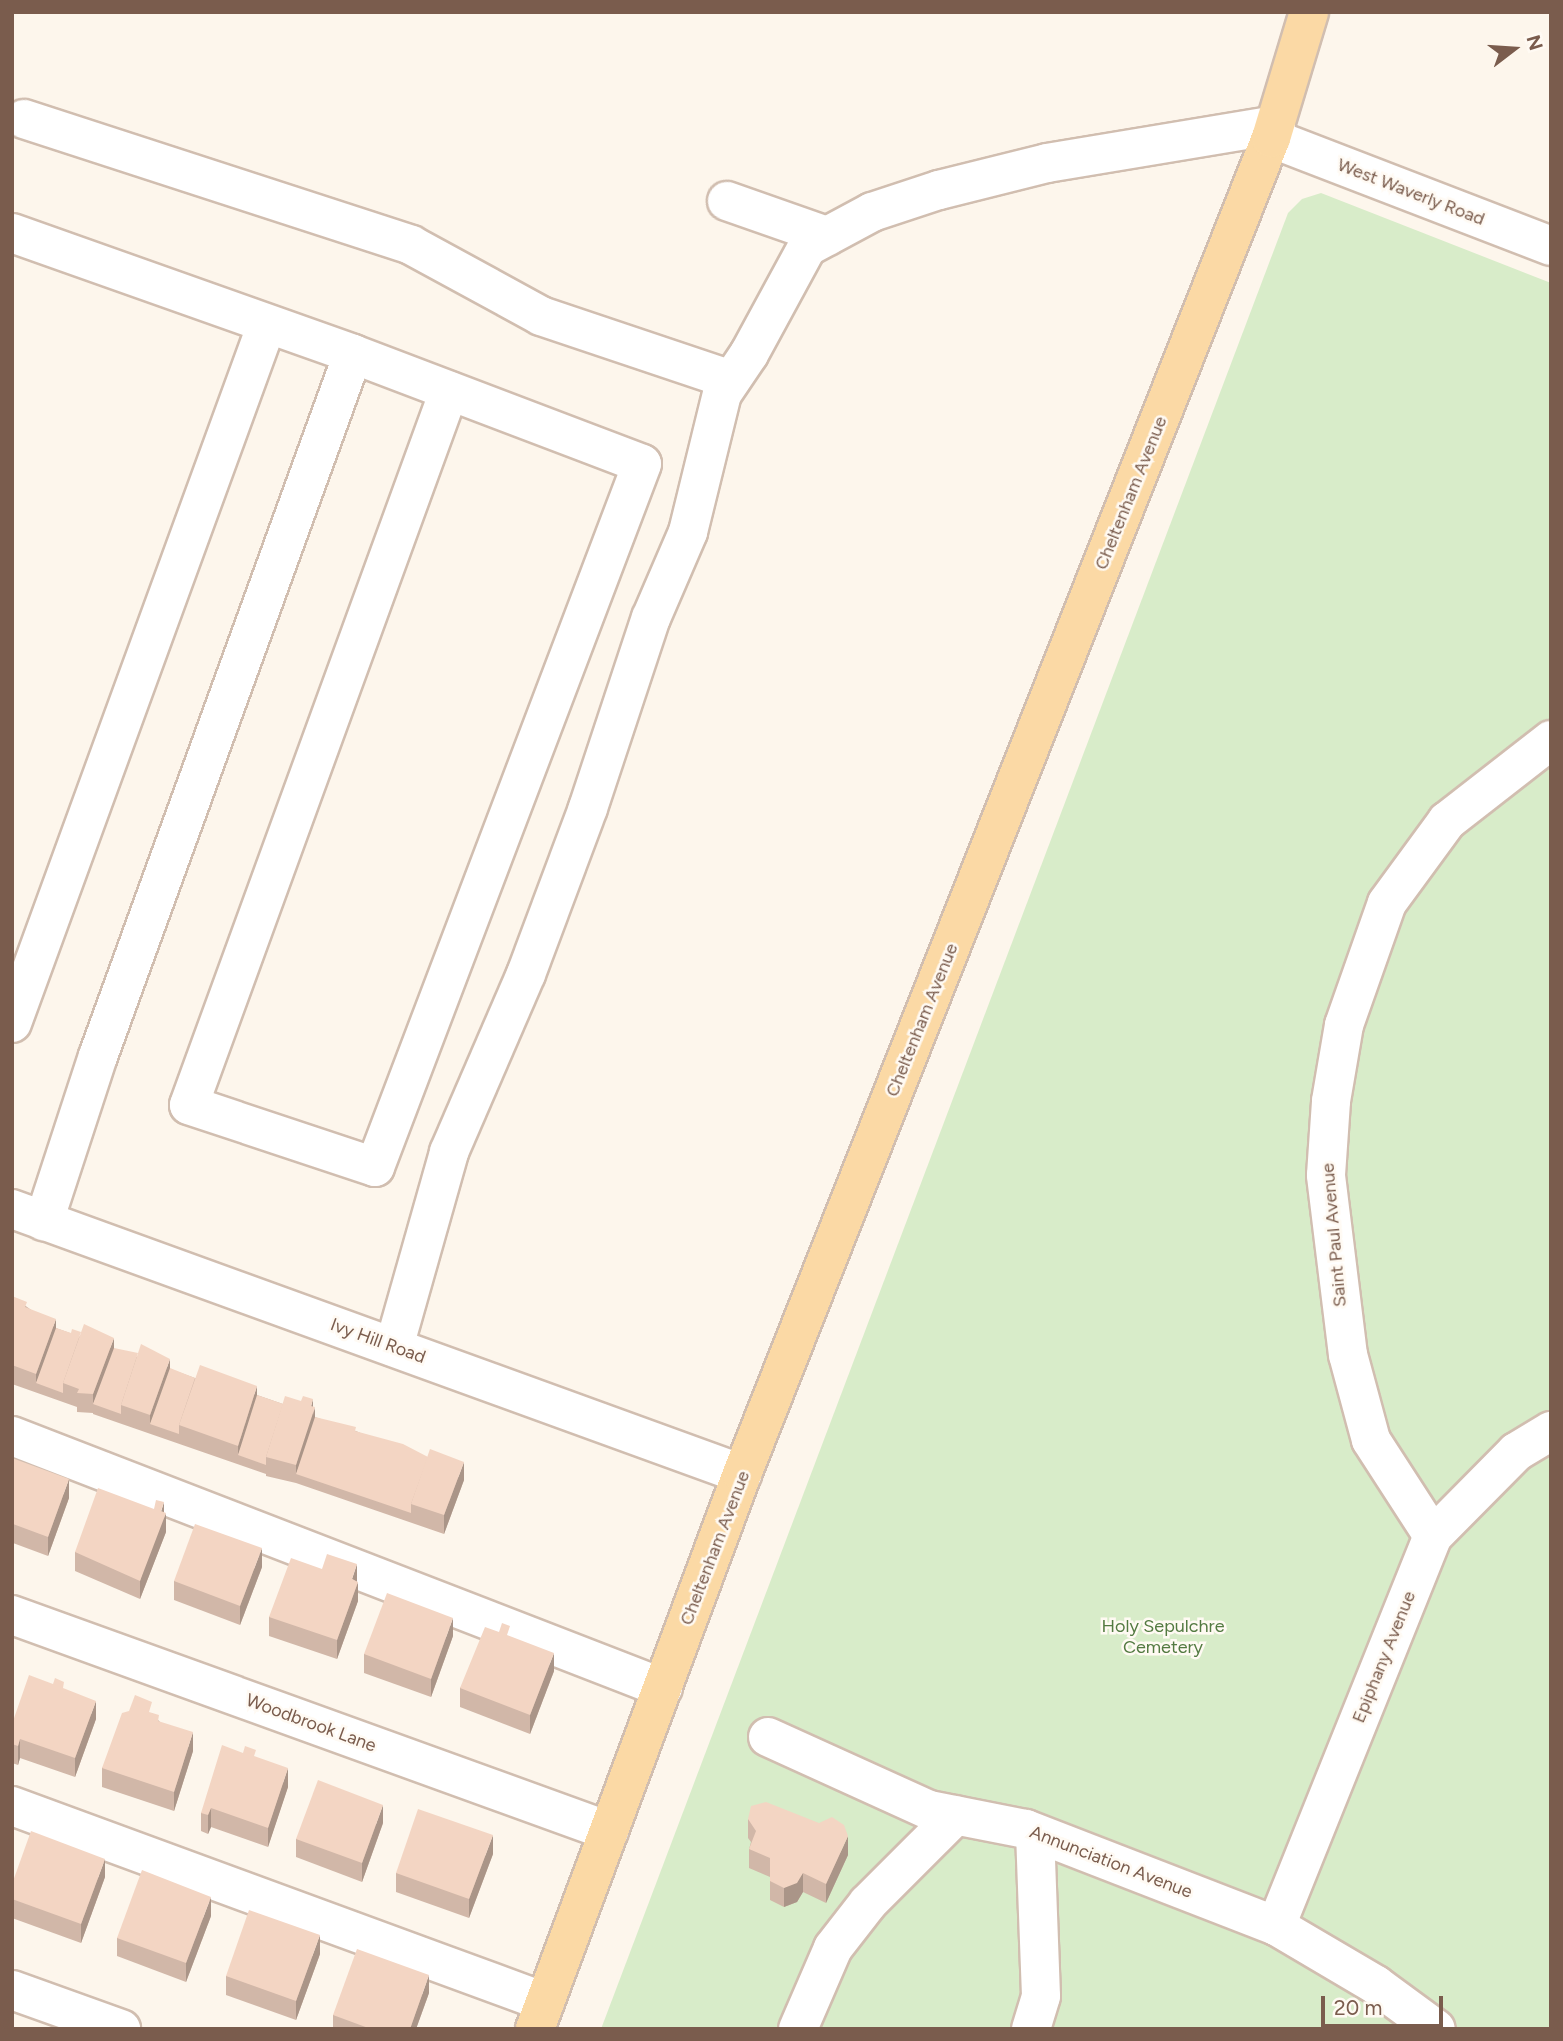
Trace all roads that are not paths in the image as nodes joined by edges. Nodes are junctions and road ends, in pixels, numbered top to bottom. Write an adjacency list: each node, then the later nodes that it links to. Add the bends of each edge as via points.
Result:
1 (1309, 12): 3 (main road, Cheltenham Avenue)
2 (24, 119): 10 (street, via 411,245 541,316)
3 (1273, 132): 6 (street, via 1034,166 872,212); 7 (street, West Waverly Road); 18 (main road, Cheltenham Avenue)
4 (727, 201): 6 (street)
5 (12, 233): 8 (street)
6 (827, 236): 10 (street, via 807,247)
7 (1551, 246)
8 (267, 324): 9 (street); 13 (street)
9 (353, 354): 11 (street); 14 (street, via 98,1056)
10 (732, 380): 15 (street, via 722,394 688,532 624,692 588,808 495,1053 449,1152)
11 (449, 391): 11 (street, via 642,464 375,1167 189,1105)
12 (1551, 740): 19 (street, Saint Paul Avenue, via 1447,821 1387,902 1344,1026 1331,1101 1326,1175 1348,1355 1371,1440)
13 (12, 1023)
14 (28, 1215): 15 (street, Ivy Hill Road)
15 (394, 1347): 18 (street, Ivy Hill Road)
16 (1551, 1430): 19 (street, Epiphany Avenue, via 1516,1451)
17 (12, 1436): 21 (street)
18 (742, 1474): 21 (main road, Cheltenham Avenue)
19 (1433, 1536): 27 (street, Epiphany Avenue)
20 (12, 1615): 25 (street, Woodbrook Lane)
21 (663, 1688): 25 (main road, Cheltenham Avenue)
22 (768, 1737): 24 (street, Annunciation Avenue, via 929,1810)
23 (12, 1806): 29 (street)
24 (956, 1815): 26 (street, Annunciation Avenue); 31 (street, via 868,1903 834,1948)
25 (609, 1831): 29 (main road, Cheltenham Avenue)
26 (1035, 1833): 27 (street, Annunciation Avenue); 32 (street, via 1041,1996)
27 (1276, 1926): 33 (street, Annunciation Avenue, via 1376,1985)
28 (12, 1990): 30 (street)
29 (540, 2016)
30 (121, 2029)
31 (798, 2029)
32 (1031, 2029)
33 (1436, 2029)

